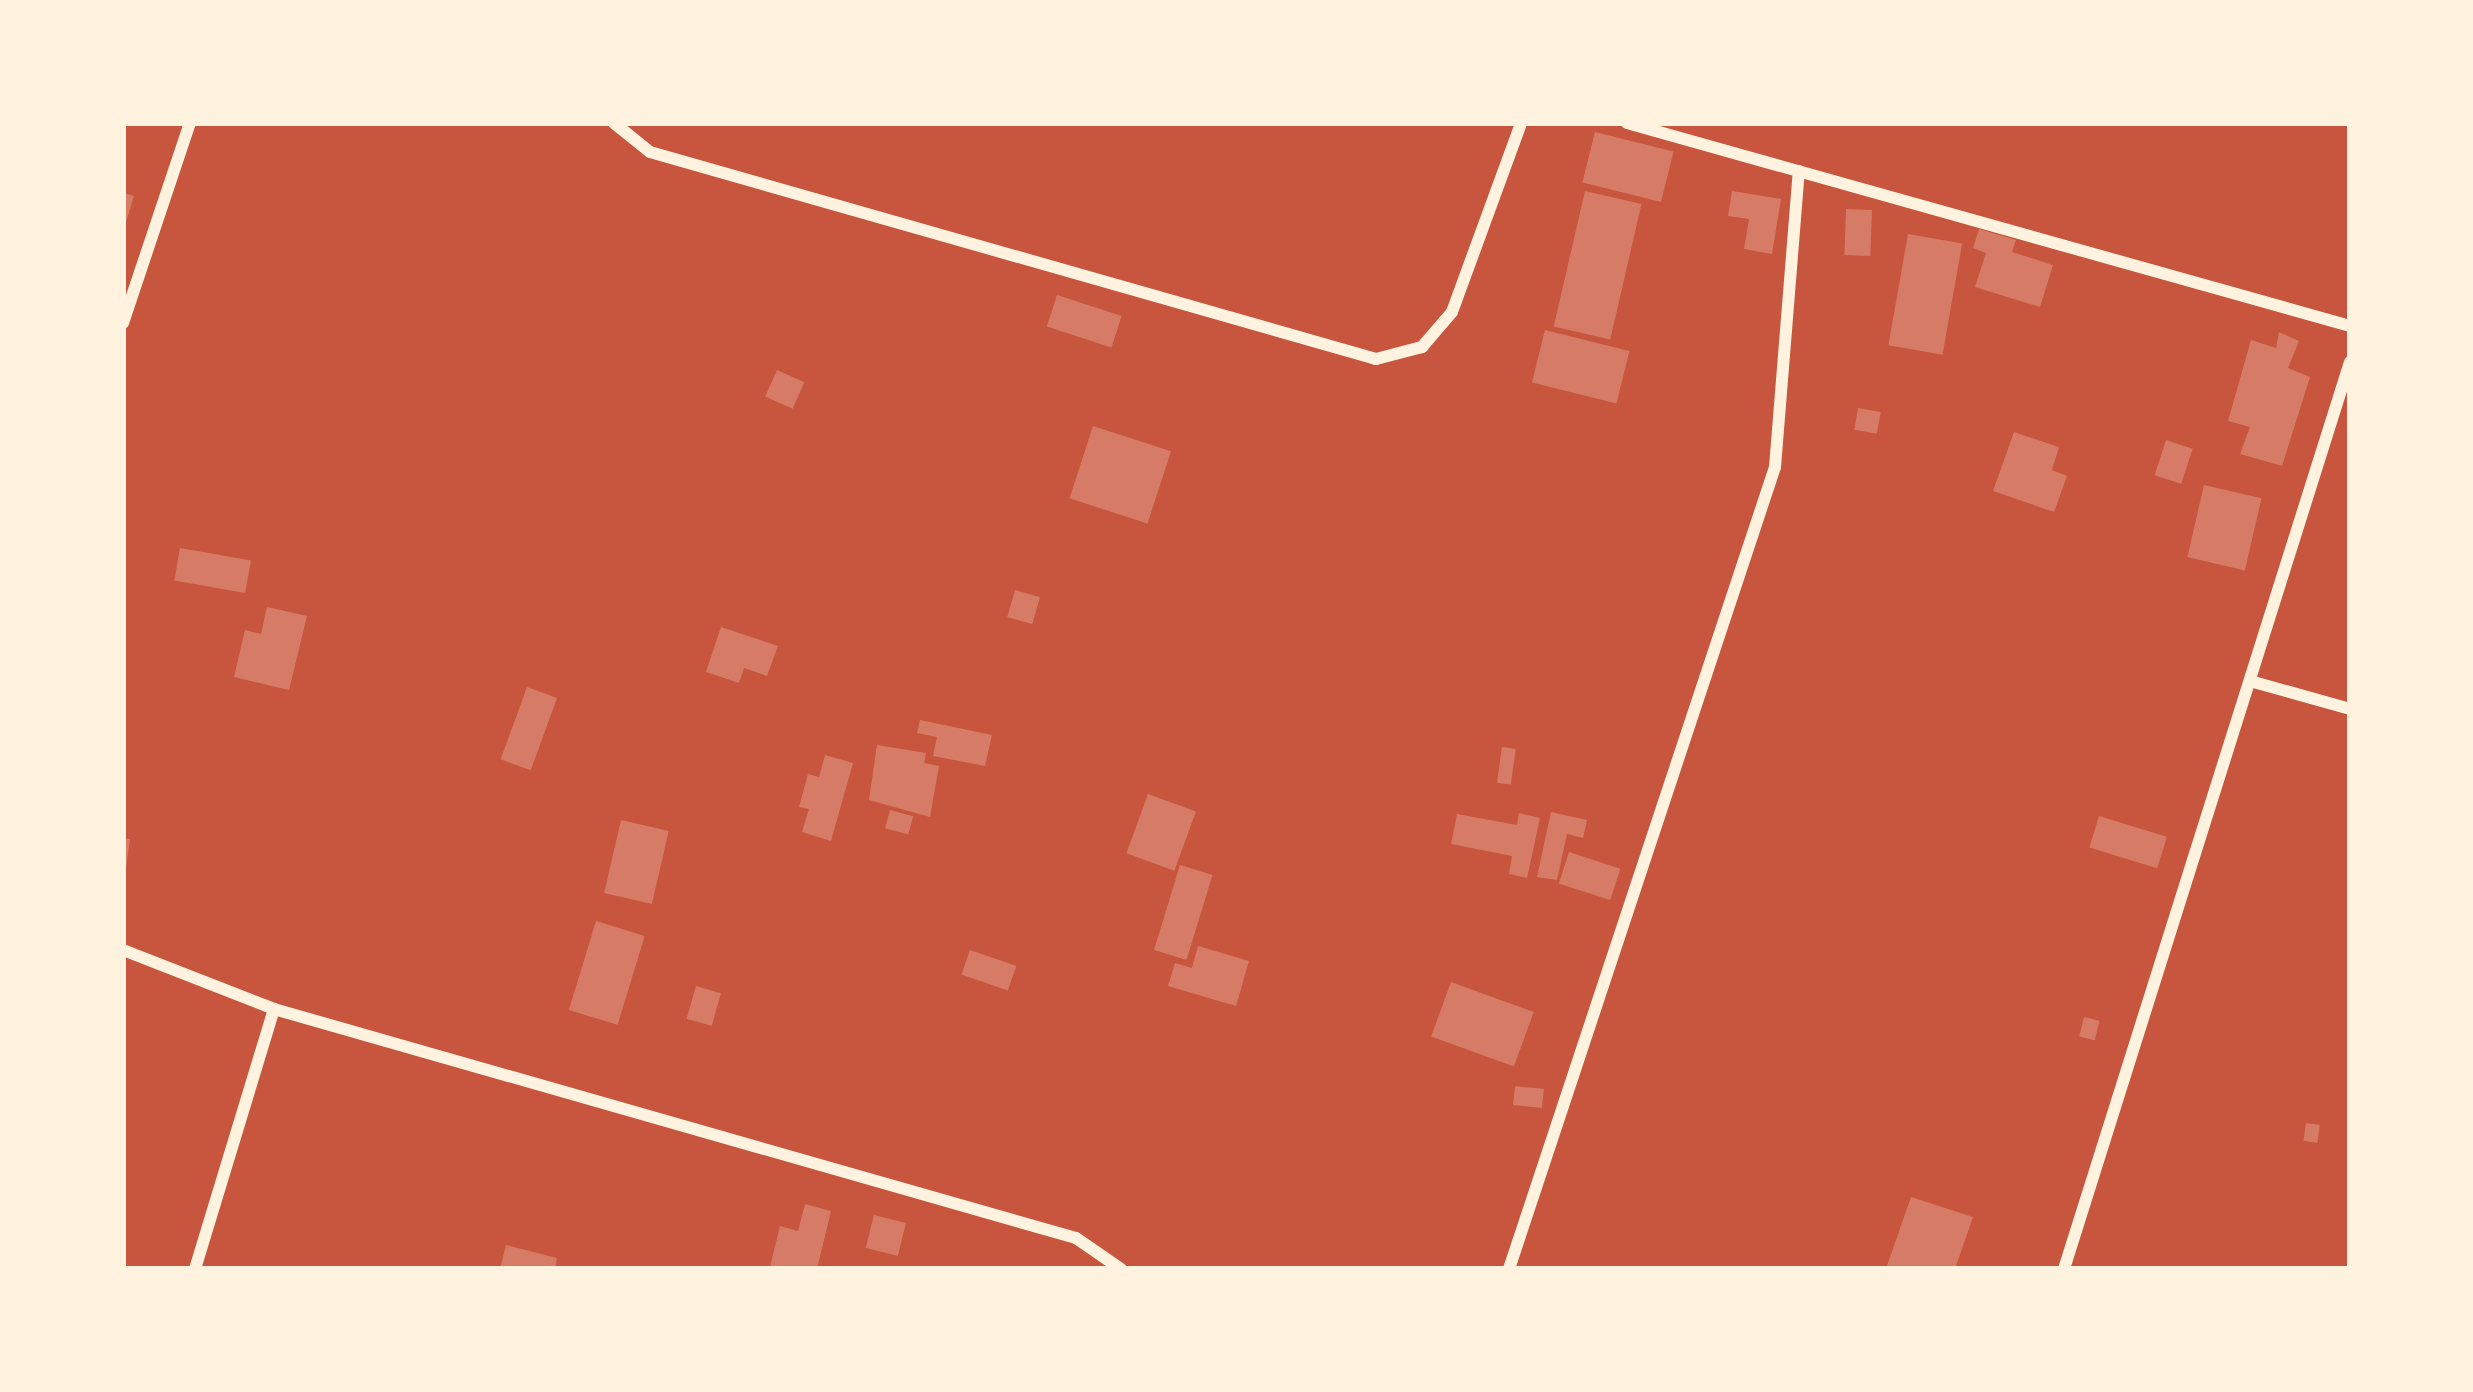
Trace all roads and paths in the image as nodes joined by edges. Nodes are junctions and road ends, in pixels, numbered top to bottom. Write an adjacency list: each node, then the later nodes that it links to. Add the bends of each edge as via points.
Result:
1 (190, 123): 6 (street)
2 (614, 123): 3 (street, via 650,152 1376,359 1422,347 1453,312)
3 (1521, 123)
4 (1627, 123): 5 (street)
5 (1799, 171): 7 (street); 15 (street, via 1775,466)
6 (123, 323)
7 (2350, 326)
8 (2350, 362): 9 (street)
9 (2250, 681): 10 (street); 16 (street)
10 (2350, 710)
11 (123, 950): 12 (street)
12 (274, 1010): 13 (street); 14 (street, via 1076,1238)
13 (195, 1269)
14 (1121, 1269)
15 (1510, 1269)
16 (2064, 1269)

